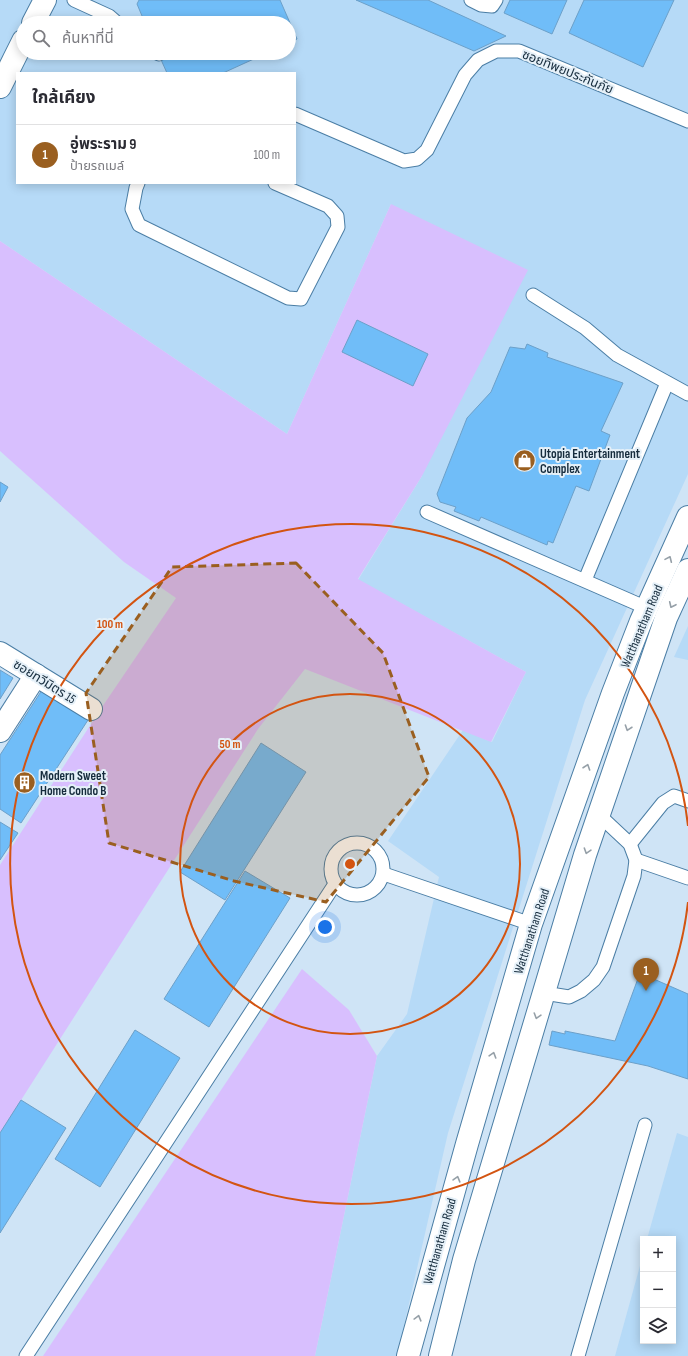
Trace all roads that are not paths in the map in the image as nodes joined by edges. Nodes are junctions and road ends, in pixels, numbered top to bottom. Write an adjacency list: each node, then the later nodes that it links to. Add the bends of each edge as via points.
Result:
1 (45, 0): 5 (street)
2 (74, 0): 6 (lane)
3 (472, 0): 4 (lane, via 481,5 492,6)
4 (496, 0)
5 (37, 16)
6 (109, 16)
7 (16, 58): 8 (street)
8 (9, 76)
9 (296, 114): 10 (lane, ซอยทิพยประกันภัย, via 404,161 417,159 427,150 465,75 478,60 496,51 519,51)
10 (688, 121)
11 (138, 184): 12 (lane, via 132,209 139,225 288,298 301,299 338,227 336,216 328,206)
12 (277, 184)
13 (533, 295): 14 (lane, via 585,328 617,355)
14 (667, 383): 15 (lane); 19 (lane)
15 (688, 394)
16 (427, 512): 19 (lane)
17 (688, 517): 20 (street, Watthanatham Road, one-way to 17)
18 (688, 570): 27 (street, Watthanatham Road, one-way to 27, via 666,618)
19 (584, 580): 20 (lane)
20 (647, 608): 26 (street, Watthanatham Road, one-way to 20)
21 (0, 653): 22 (street, ซอยทวีมิตร 15)
22 (36, 675): 23 (street, ซอยทวีมิตร 15); 24 (street)
23 (91, 709)
24 (0, 731)
25 (688, 801): 28 (lane, via 674,796 663,803)
26 (574, 804): 27 (street); 33 (street, Watthanatham Road)
27 (599, 814): 28 (lane); 35 (street, Watthanatham Road, one-way to 35)
28 (630, 844): 29 (lane)
29 (636, 860): 31 (lane); 35 (lane, via 634,876 603,967 594,980 569,997)
30 (384, 874): 32 (lane, via 378,886 367,894 349,894); 32 (lane, via 384,865 376,850 361,842 352,842 344,845 333,858 331,867); 33 (lane)
31 (688, 878)
32 (335, 884): 37 (lane)
33 (532, 924): 34 (street, Watthanatham Road)
34 (514, 985): 35 (street); 38 (street, Watthanatham Road, one-way to 34)
35 (544, 993): 39 (street, Watthanatham Road, one-way to 39, via 464,1260)
36 (645, 1125): 40 (lane)
37 (26, 1356)
38 (408, 1356)
39 (440, 1356)
40 (578, 1356)

